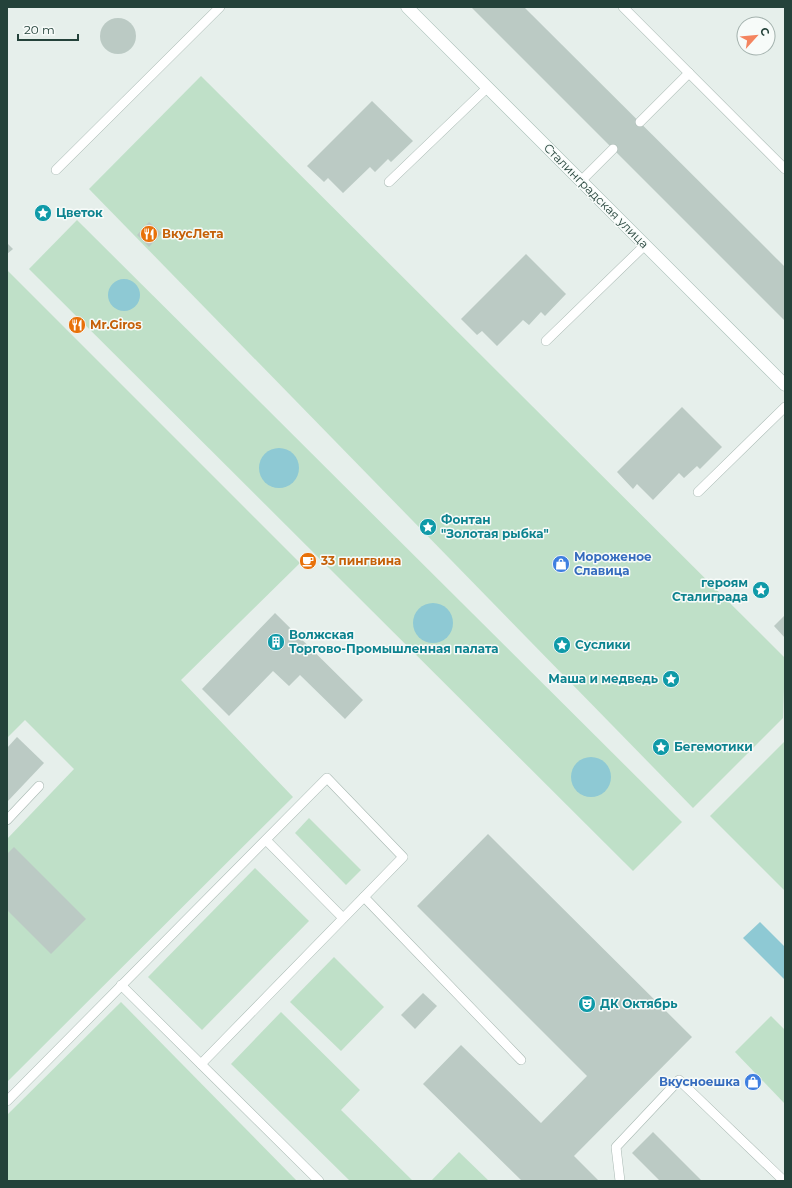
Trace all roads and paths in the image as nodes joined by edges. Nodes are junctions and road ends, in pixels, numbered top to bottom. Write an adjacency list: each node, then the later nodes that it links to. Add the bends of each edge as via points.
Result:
1 (220, 7): 9 (lane)
2 (407, 7): 5 (street, Сталинградская улица)
3 (623, 7): 4 (lane)
4 (689, 73): 6 (lane); 8 (lane)
5 (488, 86): 10 (street, Сталинградская улица); 11 (lane)
6 (640, 122)
7 (613, 149): 10 (lane)
8 (785, 169)
9 (56, 170)
10 (581, 181): 12 (street, Сталинградская улица)
11 (389, 182)
12 (645, 245): 13 (lane); 14 (street, Сталинградская улица)
13 (546, 341)
14 (785, 385)
15 (785, 407): 16 (lane)
16 (698, 492)
17 (39, 786): 18 (lane)
18 (7, 820)
19 (266, 840): 20 (lane, via 327,778 403,857); 21 (lane); 22 (lane)
20 (364, 897): 21 (lane); 23 (lane)
21 (343, 918): 24 (lane)
22 (121, 985): 24 (lane); 25 (lane)
23 (521, 1060)
24 (201, 1064): 26 (lane)
25 (7, 1101)
26 (319, 1181)
27 (620, 1181): 28 (lane, via 616,1147 679,1080)
28 (784, 1181)

